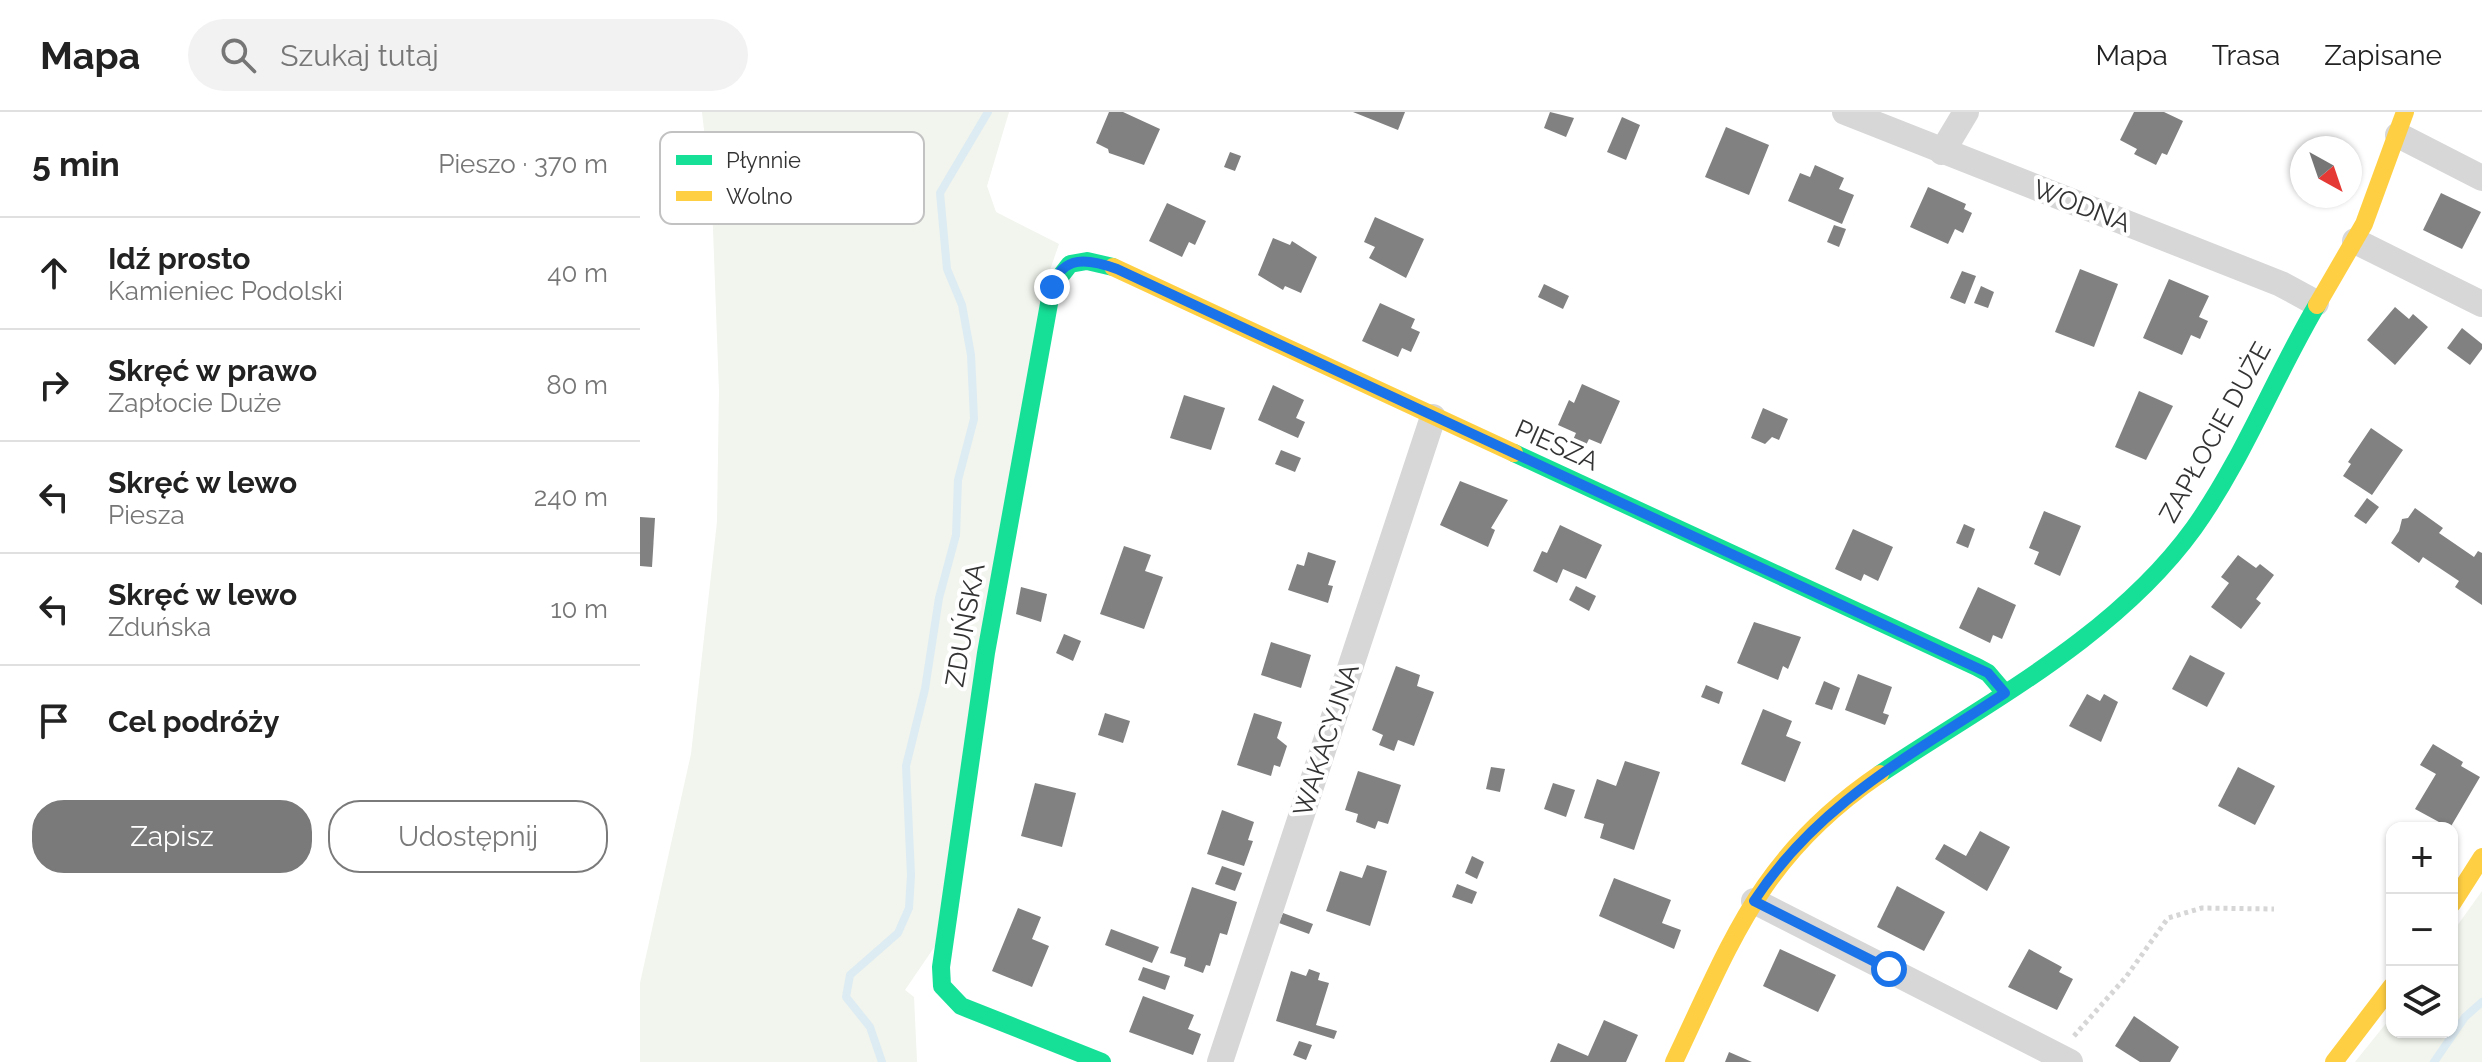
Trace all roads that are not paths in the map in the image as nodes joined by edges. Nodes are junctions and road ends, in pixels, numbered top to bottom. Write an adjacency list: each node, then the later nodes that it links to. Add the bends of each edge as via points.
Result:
1 (1845, 112): 4 (street, WODNA)
2 (1966, 112): 4 (street)
3 (2401, 123): 5 (street); 6 (street, ZAPŁOCIE DUŻE)
4 (1942, 152): 8 (street, WODNA, via 2281,284)
5 (2482, 178)
6 (2355, 241): 8 (street, ZAPŁOCIE DUŻE); 9 (street)
7 (1079, 260): 10 (street, PIESZA, via 1117,269); 17 (street, ZDUŃSKA, via 1057,273 1052,287 986,653 941,967 942,986 961,1006)
8 (2316, 303): 11 (street, ZAPŁOCIE DUŻE, via 2220,486 2178,549 2100,622)
9 (2482, 304)
10 (1433, 417): 11 (street, PIESZA, via 1977,667); 18 (street, WAKACYJNA)
11 (2005, 693): 14 (street, ZAPŁOCIE DUŻE, via 1838,805 1790,850)
12 (2482, 857): 13 (street)
13 (2458, 895)
14 (1754, 901): 16 (street); 19 (street, ZAPŁOCIE DUŻE)
15 (2386, 994): 20 (street)
16 (2064, 1058)
17 (1102, 1062)
18 (1220, 1062)
19 (1674, 1062)
20 (2334, 1062)

